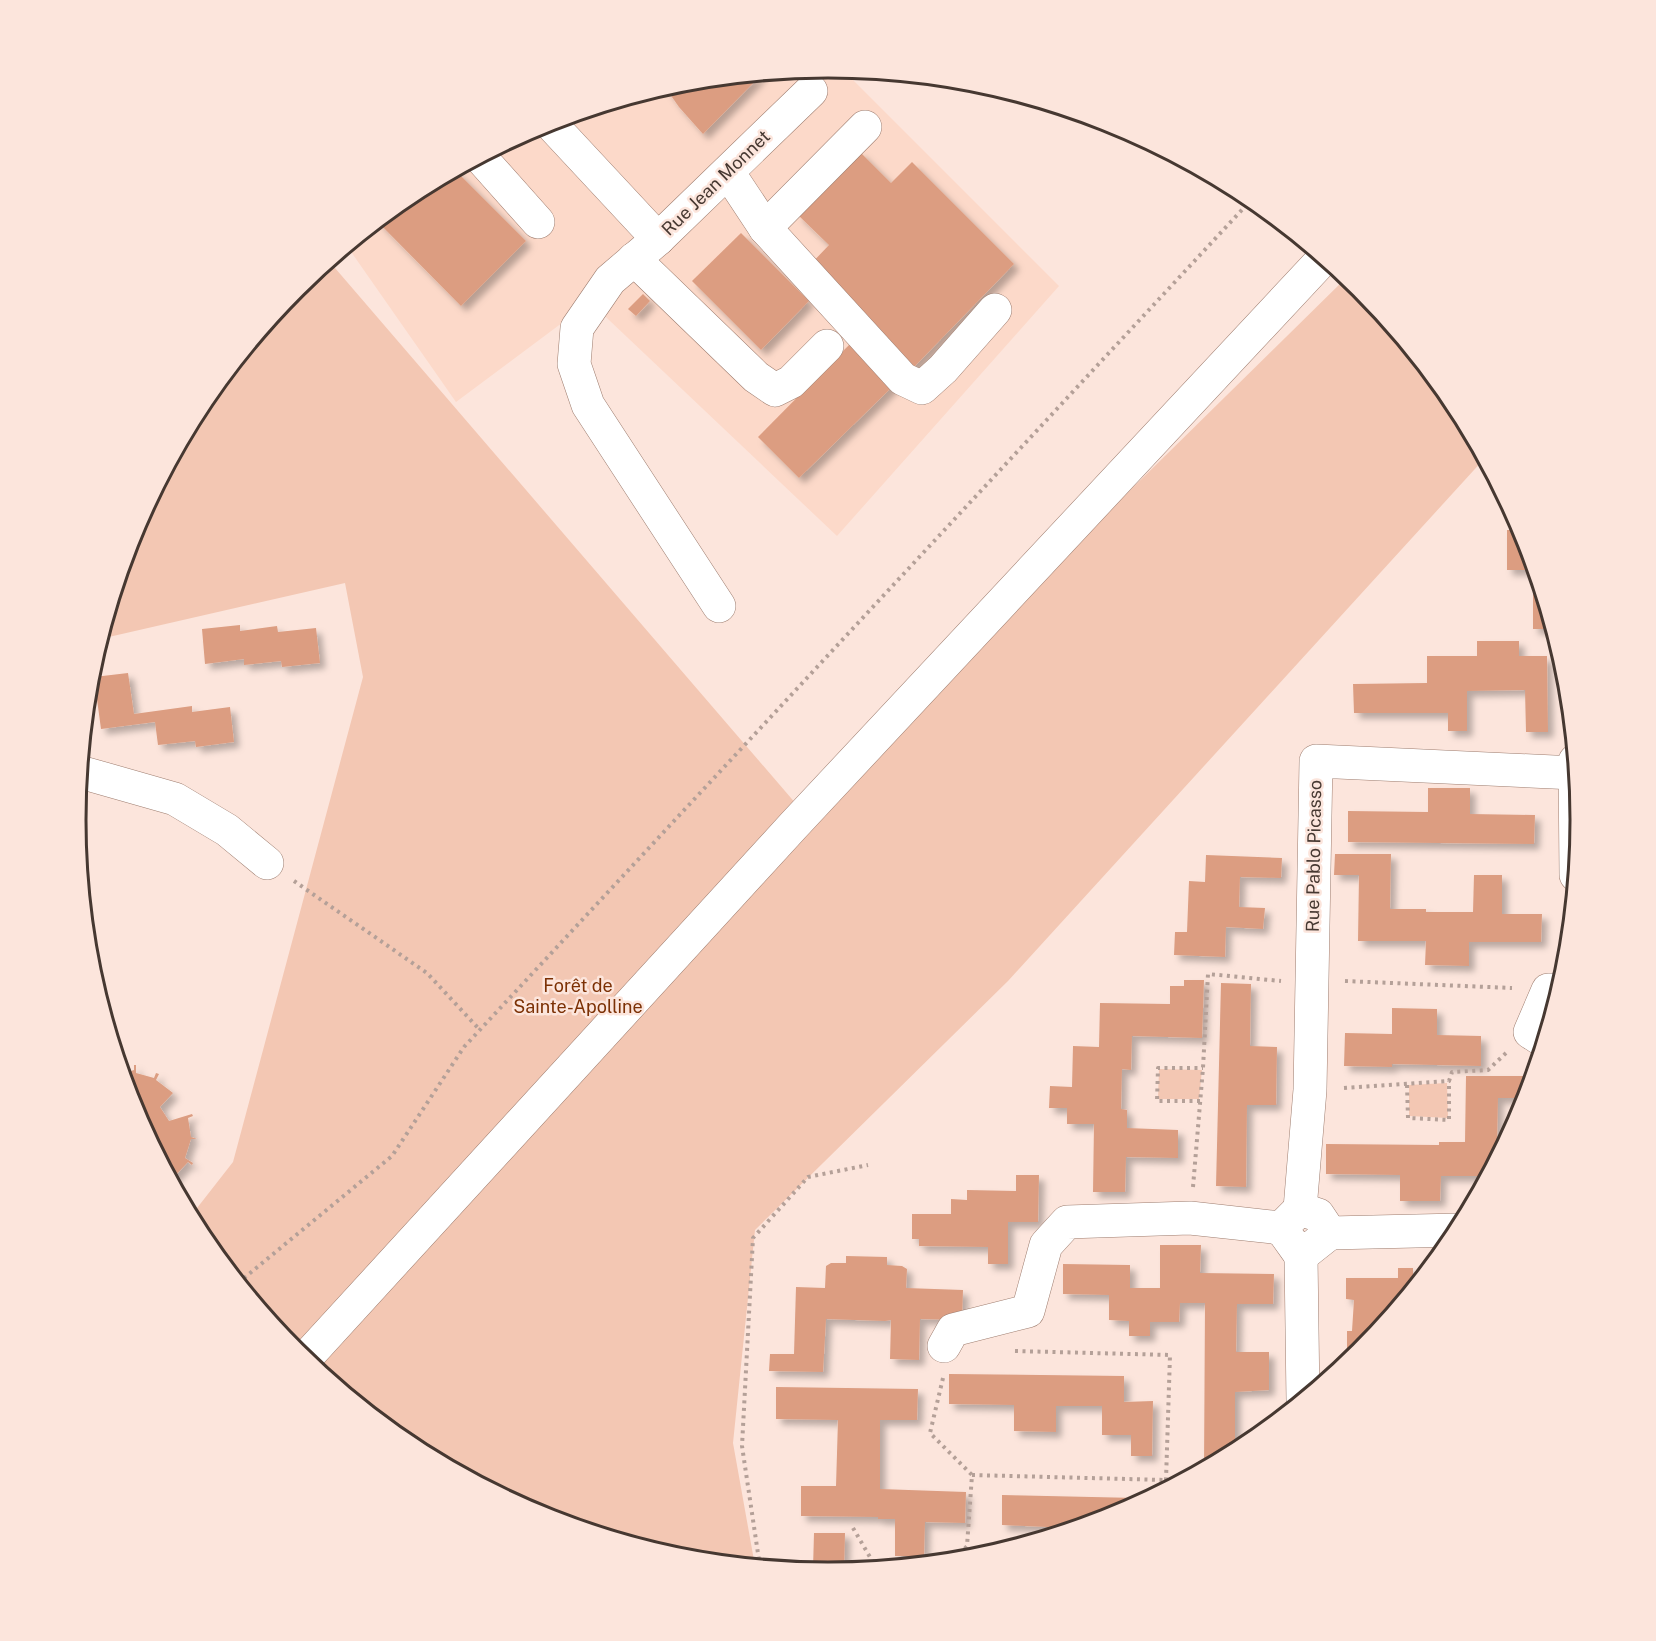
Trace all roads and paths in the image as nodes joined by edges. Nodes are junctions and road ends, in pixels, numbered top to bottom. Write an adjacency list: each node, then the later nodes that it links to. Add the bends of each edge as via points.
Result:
1 (811, 91): 5 (street, Rue Jean Monnet)
2 (865, 127): 8 (street)
3 (555, 130): 9 (street, Rue Jean Monnet)
4 (485, 163): 7 (street)
5 (728, 172): 8 (street); 9 (street, Rue Jean Monnet)
6 (1245, 206): 20 (path)
7 (538, 222)
8 (765, 228): 11 (street, via 903,379 922,388)
9 (646, 249): 12 (street, via 756,377 774,390 791,382); 13 (street, via 610,280 577,328 574,364 588,405)
10 (1319, 263): 30 (street, via 792,826)
11 (995, 310)
12 (827, 346)
13 (719, 606)
14 (1568, 767): 17 (street, Rue Pablo Picasso, via 1316,761)
15 (87, 774): 16 (street, via 174,799 227,830)
16 (267, 863): 20 (path, via 426,974)
17 (1312, 982): 18 (path); 22 (path, via 1208,974); 25 (street, Rue Pablo Picasso)
18 (1550, 990)
19 (1543, 1021): 21 (street)
20 (480, 1030): 34 (path, via 464,1047 392,1156)
21 (1537, 1036): 23 (path, via 1488,1070 1452,1072)
22 (1203, 1068): 26 (path); 26 (path, via 1158,1068 1157,1101)
23 (1449, 1081): 24 (path); 24 (path, via 1449,1120 1408,1118)
24 (1407, 1085): 25 (path)
25 (1310, 1090): 29 (street, Rue Pablo Picasso)
26 (1200, 1101): 28 (path)
27 (868, 1165): 44 (path, via 808,1177 753,1238 742,1446)
28 (1190, 1218): 29 (street); 35 (street, via 1067,1221 1046,1245)
29 (1291, 1218): 32 (street, via 1318,1215); 33 (street)
30 (431, 1222): 37 (street); 38 (street)
31 (1447, 1230): 32 (street)
32 (1330, 1233): 33 (street)
33 (1301, 1256): 39 (street)
34 (244, 1278)
35 (1028, 1311): 36 (street); 41 (path, via 1006,1351 1170,1355)
36 (948, 1338): 40 (path, via 930,1433)
37 (301, 1344)
38 (310, 1353)
39 (1303, 1391)
40 (972, 1475): 41 (path); 43 (path, via 967,1546)
41 (1166, 1480)
42 (854, 1528): 45 (path)
43 (963, 1551)
44 (758, 1559)
45 (873, 1561)

